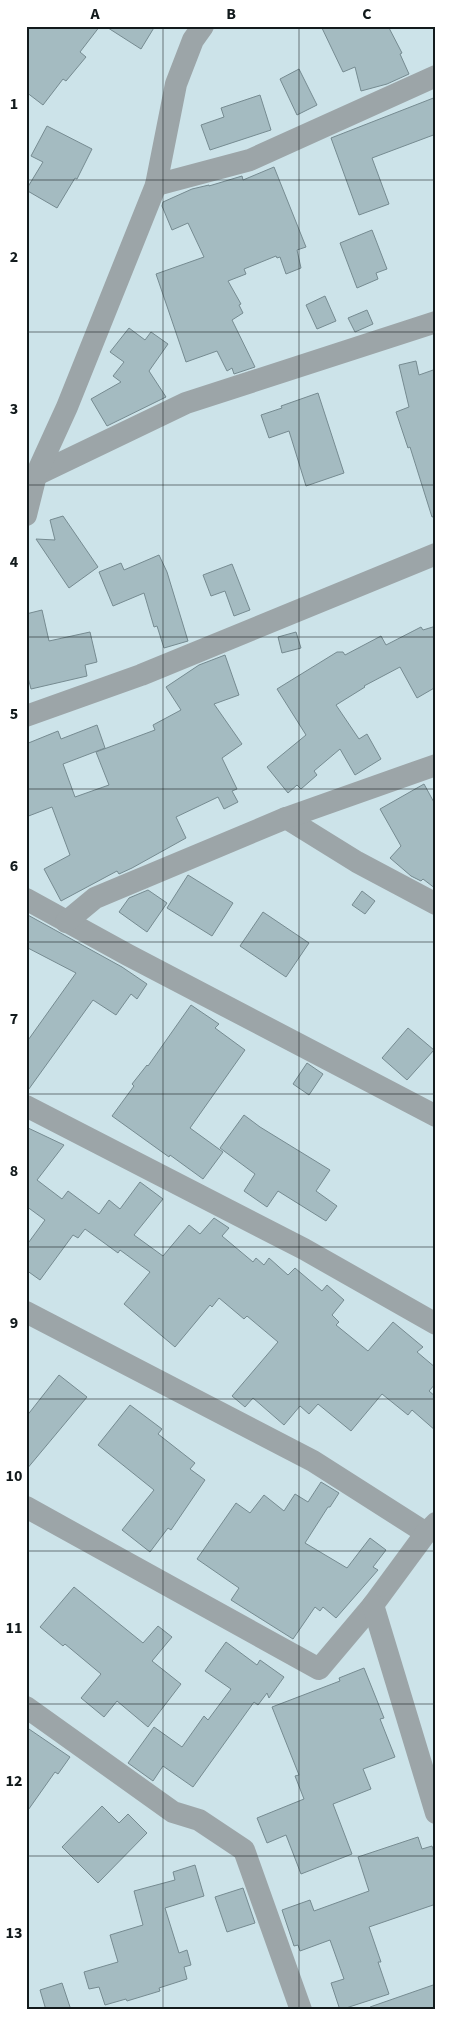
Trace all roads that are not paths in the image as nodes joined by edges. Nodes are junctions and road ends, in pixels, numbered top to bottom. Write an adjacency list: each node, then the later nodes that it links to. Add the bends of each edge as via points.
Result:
1 (191, 31): 3 (street, via 176,84)
2 (436, 76): 3 (street, via 250,160)
3 (156, 185): 5 (street, via 67,407)
4 (436, 322): 5 (street, via 186,403)
5 (36, 475): 6 (street)
6 (26, 514)
7 (436, 554): 8 (street, via 141,675)
8 (26, 716)
9 (436, 765): 10 (street)
10 (286, 818): 12 (street, via 357,862); 13 (street, via 95,898)
11 (26, 899): 13 (street)
12 (436, 904)
13 (66, 922): 15 (street)
14 (26, 1106): 17 (street, via 304,1249)
15 (436, 1116)
16 (26, 1312): 19 (street, via 313,1461)
17 (436, 1324)
18 (26, 1507): 20 (street, via 318,1669)
19 (431, 1528): 20 (street)
20 (374, 1605): 22 (street)
21 (26, 1707): 23 (street, via 174,1812 199,1820 244,1850)
22 (436, 1813)
23 (302, 2010)

